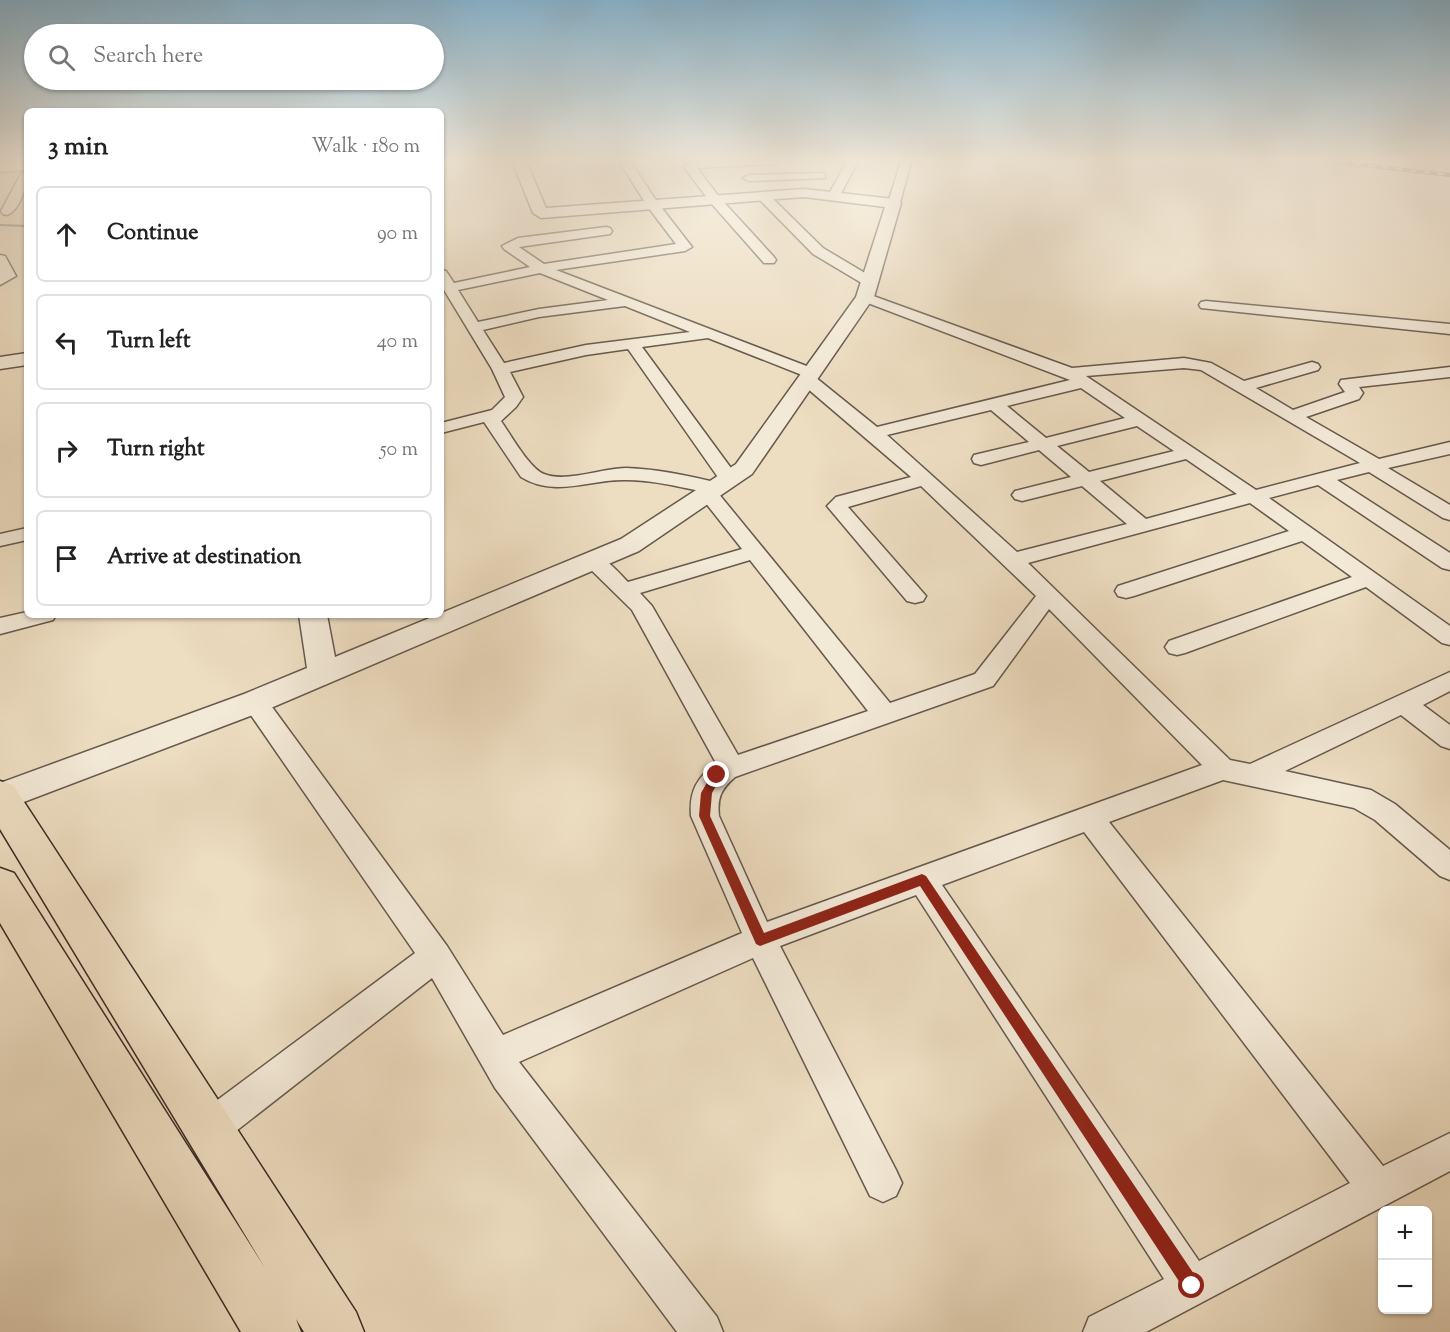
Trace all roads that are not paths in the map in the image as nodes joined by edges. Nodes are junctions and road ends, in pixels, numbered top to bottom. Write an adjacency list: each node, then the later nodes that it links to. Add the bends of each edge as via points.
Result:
1 (601, 223): 6 (street)
2 (667, 223): 7 (street, via 685,247)
3 (736, 223): 9 (street)
4 (791, 223): 13 (street)
5 (888, 223): 13 (street)
6 (606, 231): 7 (street); 10 (street, via 510,244 510,248)
7 (621, 257): 10 (street)
8 (0, 260): 11 (street, via 9,276)
9 (769, 260)
10 (542, 269): 12 (street); 14 (street)
11 (0, 281)
12 (445, 284): 16 (street)
13 (868, 289): 25 (street); 26 (street)
14 (627, 302): 16 (street, via 539,313); 18 (street)
15 (1206, 305): 17 (street)
16 (474, 327): 23 (street)
17 (1450, 329)
18 (710, 334): 19 (street); 25 (street)
19 (632, 344): 23 (street); 44 (street)
20 (24, 359): 21 (street)
21 (0, 363)
22 (1312, 367): 27 (street)
23 (500, 369): 29 (street, via 513,401)
24 (1450, 372): 30 (street, via 1347,384 1353,395)
25 (809, 376): 33 (street); 44 (street, via 744,469)
26 (1077, 378): 27 (street, via 1195,364); 28 (street); 31 (street)
27 (1243, 387): 30 (street)
28 (996, 405): 33 (street); 34 (street)
29 (495, 414): 32 (street); 44 (street, via 492,420 528,473 540,481 625,474)
30 (1292, 416): 39 (street)
31 (1140, 420): 34 (street); 37 (street)
32 (444, 427)
33 (873, 433): 41 (street)
34 (1041, 443): 38 (street); 42 (street)
35 (1450, 448): 36 (street)
36 (1429, 452): 39 (street); 40 (street)
37 (1188, 453): 42 (street); 46 (street)
38 (981, 459)
39 (1373, 465): 43 (street); 47 (street)
40 (1450, 465)
41 (924, 478): 53 (street); 59 (street, via 837,506)
42 (1084, 478): 45 (street); 48 (street)
43 (1322, 479): 46 (street); 55 (street)
44 (717, 487): 52 (street); 54 (street, via 630,545)
45 (1022, 495)
46 (1254, 497): 48 (street); 49 (street)
47 (1450, 514)
48 (1143, 527): 53 (street)
49 (1305, 533): 56 (street); 58 (street)
50 (24, 535): 51 (street)
51 (0, 540)
52 (754, 552): 57 (street); 70 (street)
53 (1013, 560): 60 (street)
54 (593, 561): 57 (street); 66 (street)
55 (1450, 563)
56 (1368, 579): 64 (street); 65 (street)
57 (625, 590): 72 (street, via 641,606)
58 (1126, 591)
59 (915, 596)
60 (1048, 596): 70 (street, via 984,680); 73 (street)
61 (33, 618): 63 (street)
62 (314, 618): 66 (street)
63 (0, 626)
64 (1450, 637)
65 (1177, 647)
66 (323, 674): 68 (street)
67 (1450, 681): 69 (street)
68 (255, 702): 75 (street); 81 (street)
69 (1403, 703): 71 (street); 74 (street)
70 (886, 715): 72 (street)
71 (1450, 739)
72 (732, 768): 80 (street, via 710,783 705,816)
73 (1222, 769): 74 (street); 76 (street)
74 (1252, 775): 77 (street, via 1361,798 1385,812)
75 (0, 797): 83 (main road)
76 (1089, 818): 78 (street); 86 (street)
77 (1450, 867)
78 (922, 879): 80 (street); 87 (street)
79 (6, 910): 88 (main road)
80 (760, 940): 82 (street); 85 (street)
81 (436, 956): 82 (street); 83 (street)
82 (496, 1055): 90 (street, via 507,1076)
83 (208, 1129): 89 (main road)
84 (1450, 1151): 86 (street)
85 (883, 1183)
86 (1378, 1189): 87 (street)
87 (1192, 1286): 91 (street)
88 (273, 1332)
89 (336, 1332)
90 (702, 1332)
91 (1104, 1332)

